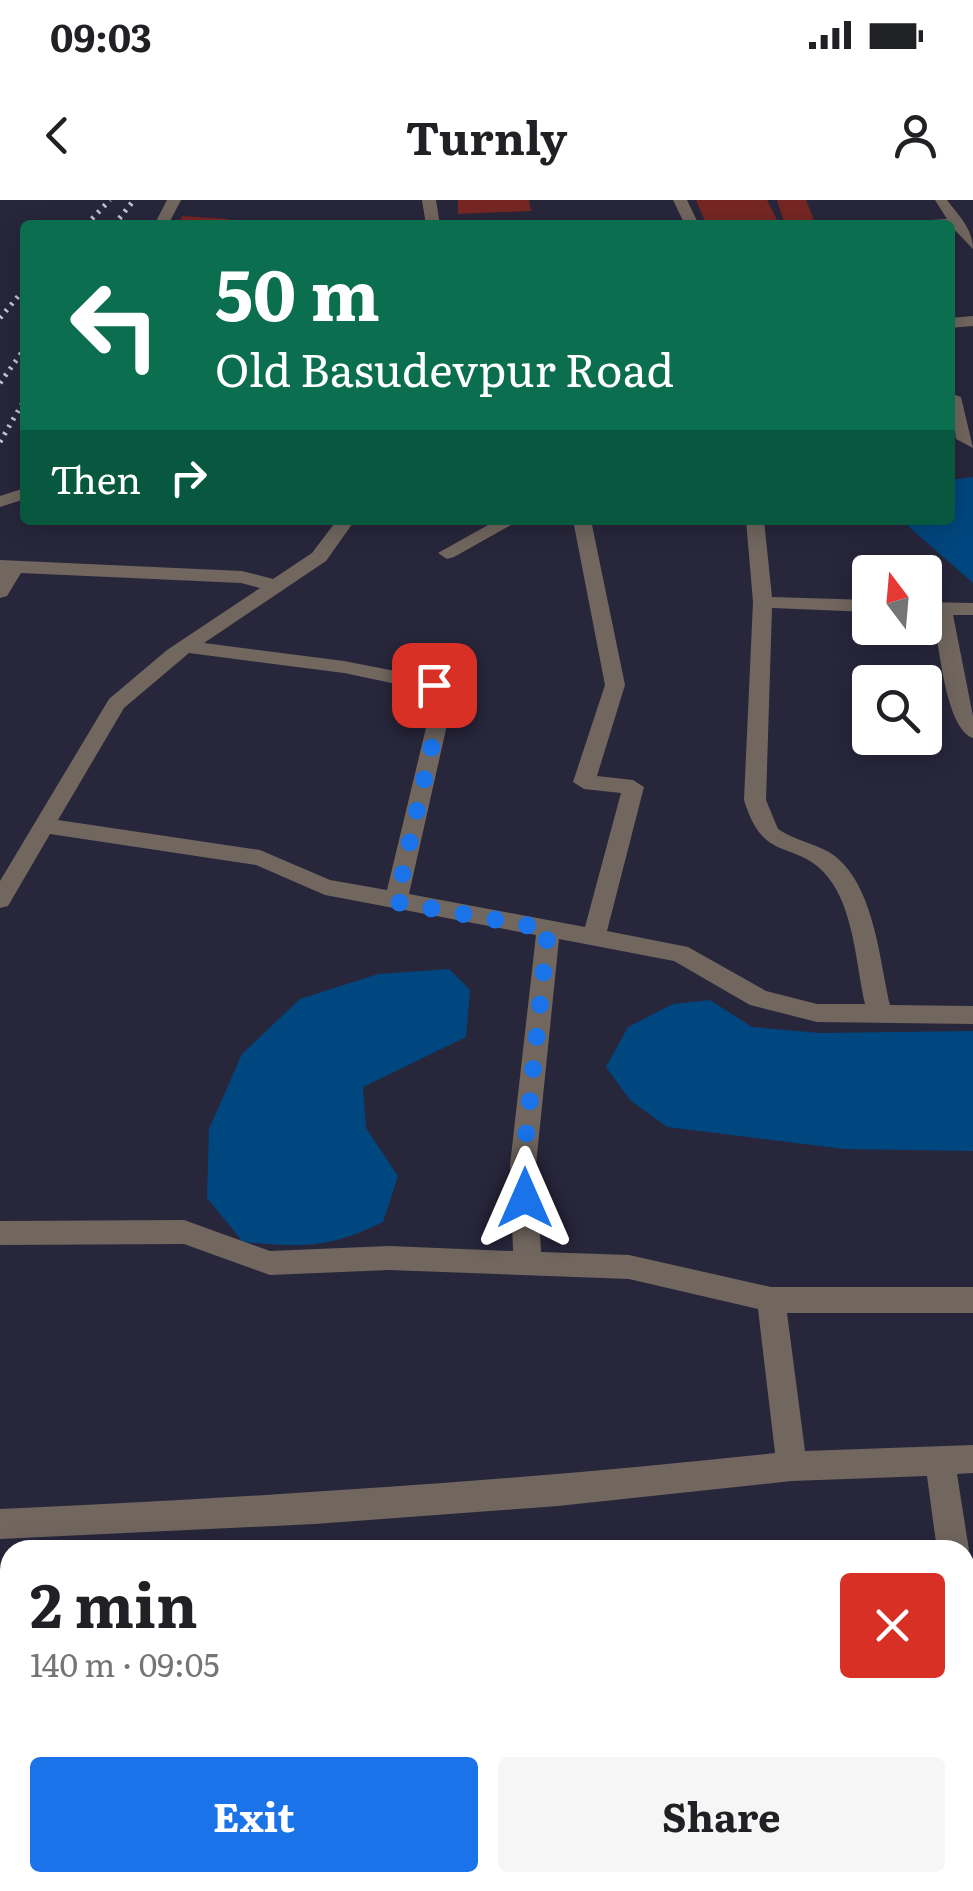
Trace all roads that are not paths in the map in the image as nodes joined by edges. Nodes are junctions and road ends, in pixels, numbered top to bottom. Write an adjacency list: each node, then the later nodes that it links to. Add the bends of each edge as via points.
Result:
1 (941, 202): 3 (street)
2 (955, 220): 4 (street)
3 (955, 220)
4 (957, 223): 5 (street)
5 (973, 245)
6 (955, 410): 7 (street, via 964,438)
7 (973, 443)
8 (342, 525): 14 (street, via 319,557)
9 (501, 525): 12 (street)
10 (583, 525): 28 (street, via 615,685 584,782 632,786)
11 (755, 525): 16 (street)
12 (446, 552)
13 (8, 566): 14 (street, via 242,577); 15 (street)
14 (276, 586): 21 (street)
15 (0, 592)
16 (763, 602): 17 (street); 29 (street, via 755,800 760,824 772,840 815,852 846,886)
17 (852, 605)
18 (942, 608): 19 (street)
19 (973, 609)
20 (942, 625): 22 (street)
21 (188, 646): 24 (street, via 116,704); 26 (street, via 434,685 441,706)
22 (963, 670): 23 (street, via 963,718)
23 (973, 732)
24 (44, 826): 25 (street); 26 (street, via 260,858 325,888)
25 (0, 900)
26 (396, 902): 27 (street)
27 (548, 929): 28 (street); 32 (street, via 523,1165)
28 (594, 937): 29 (street, via 680,953 758,998 817,1013)
29 (880, 1014): 30 (street)
30 (973, 1015)
31 (0, 1232): 32 (street, via 184,1232 270,1263 389,1258)
32 (528, 1264): 33 (street, via 629,1268)
33 (771, 1300): 34 (street); 37 (street)
34 (973, 1300)
35 (973, 1459): 36 (street)
36 (940, 1460): 37 (street); 39 (street)
37 (792, 1466): 38 (street, via 334,1508)
38 (0, 1524)
39 (952, 1540)

